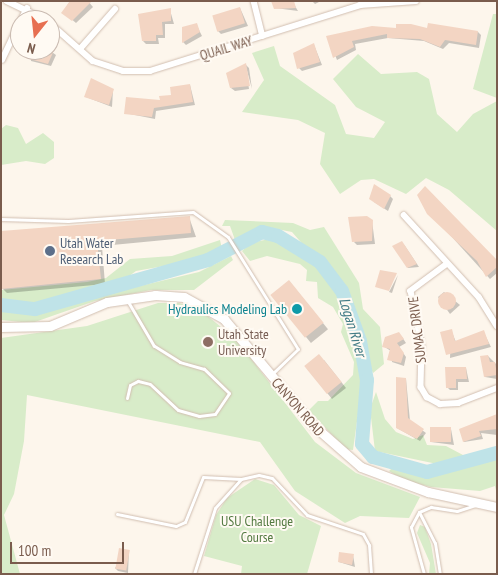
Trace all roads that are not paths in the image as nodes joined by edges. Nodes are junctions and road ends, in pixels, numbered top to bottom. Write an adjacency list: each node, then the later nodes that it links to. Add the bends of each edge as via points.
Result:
1 (7, 1): 4 (street)
2 (254, 1): 8 (street)
3 (416, 1): 8 (street, QUAIL WAY, via 360,5)
4 (26, 8): 6 (street)
5 (115, 9): 10 (street)
6 (29, 10)
7 (60, 32): 10 (street, QUAIL WAY)
8 (263, 36): 10 (street, QUAIL WAY, via 150,72 124,71 93,61)
9 (10, 43): 11 (street)
10 (80, 49)
11 (2, 60)
12 (404, 215): 14 (street)
13 (1, 219): 18 (lane, via 68,221 189,211 228,237 298,349 296,356)
14 (446, 265): 16 (street, via 478,297); 19 (street, SUMAC DRIVE, via 411,291 422,346 421,387 427,397 440,404 458,403)
15 (127, 299): 17 (street, CANYON ROAD, via 107,302 50,326); 18 (street, CANYON ROAD, via 184,297 206,305 224,318); 20 (lane, via 154,346 180,362 204,369 221,380 229,393 215,414 198,416 178,410 150,384 138,381 130,386)
16 (497, 326)
17 (1, 327)
18 (271, 376): 22 (street, CANYON ROAD, via 335,448 361,467 390,481)
19 (497, 388)
20 (127, 398)
21 (241, 479): 25 (lane, via 203,477 185,522 176,526); 26 (lane, via 215,508); 27 (lane, via 272,478 307,515 363,534 370,545)
22 (478, 504): 23 (street, CANYON ROAD); 24 (lane, via 467,510 431,507)
23 (497, 507)
24 (419, 512): 28 (lane, via 411,527); 29 (lane, via 435,543)
25 (117, 514)
26 (194, 574)
27 (371, 574)
28 (424, 574)
29 (440, 574)

